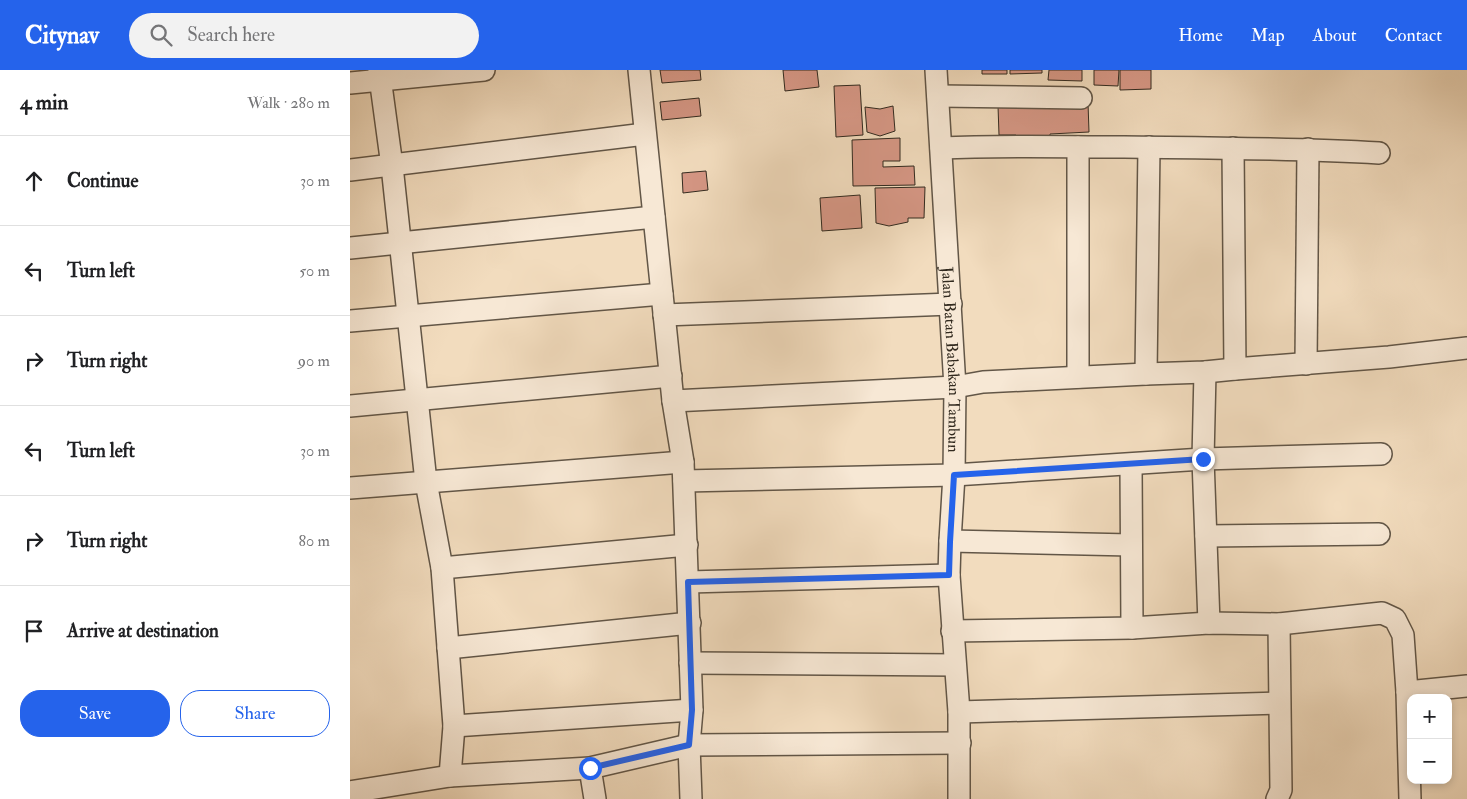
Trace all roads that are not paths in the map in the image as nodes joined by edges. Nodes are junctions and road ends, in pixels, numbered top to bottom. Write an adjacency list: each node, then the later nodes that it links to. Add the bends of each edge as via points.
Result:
1 (484, 70): 4 (street)
2 (638, 70): 8 (street)
3 (936, 70): 6 (street, Jalan Batan Babakan Tambun)
4 (380, 75): 5 (street); 15 (street)
5 (350, 83)
6 (938, 96): 7 (street); 10 (street, Jalan Batan Babakan Tambun)
7 (1081, 98)
8 (645, 134): 15 (street); 17 (street)
9 (1078, 147): 10 (street); 11 (street); 31 (street)
10 (941, 148): 21 (street, Jalan Batan Babakan Tambun)
11 (1149, 148): 12 (street); 29 (street)
12 (1232, 148): 13 (street); 27 (street)
13 (1308, 149): 14 (street); 26 (street)
14 (1379, 153)
15 (392, 166): 16 (street); 18 (street)
16 (350, 170)
17 (654, 217): 18 (street); 20 (street)
18 (401, 244): 19 (street); 22 (street)
19 (350, 248)
20 (662, 294): 22 (street); 23 (street)
21 (951, 304): 23 (street); 32 (street, Jalan Batan Babakan Tambun)
22 (409, 315): 24 (street); 33 (street)
23 (664, 315): 30 (street)
24 (350, 321)
25 (1467, 348): 26 (street)
26 (1306, 364): 27 (street)
27 (1235, 368): 28 (street)
28 (1205, 372): 29 (street); 37 (street)
29 (1146, 374): 31 (street)
30 (671, 376): 33 (street); 34 (street)
31 (1078, 377): 32 (street, via 983,382)
32 (955, 387): 34 (street); 40 (street, Jalan Batan Babakan Tambun)
33 (416, 399): 35 (street); 41 (street)
34 (673, 401): 39 (street)
35 (350, 406)
36 (1381, 454): 37 (street)
37 (1203, 459): 38 (street); 44 (street)
38 (1131, 464): 40 (street); 47 (street)
39 (684, 471): 40 (street); 41 (street); 46 (street)
40 (954, 475): 45 (street, Jalan Batan Babakan Tambun)
41 (426, 482): 42 (street); 48 (street)
42 (350, 488)
43 (1379, 534): 44 (street)
44 (1206, 536): 52 (street)
45 (950, 542): 47 (street); 49 (street, Jalan Batan Babakan Tambun)
46 (687, 545): 48 (street); 50 (street)
47 (1132, 545): 54 (street)
48 (442, 568): 56 (street)
49 (949, 575): 50 (street); 55 (street, Jalan Batan Babakan Tambun)
50 (688, 582): 51 (street)
51 (690, 623): 56 (street); 57 (street)
52 (1209, 623): 53 (street); 54 (street)
53 (1279, 624): 60 (street, via 1382,613 1395,619 1403,636); 61 (street)
54 (1132, 628): 55 (street)
55 (952, 631): 58 (street, Jalan Batan Babakan Tambun)
56 (448, 648): 64 (street)
57 (690, 663): 58 (street); 62 (street)
58 (955, 665): 63 (street, Jalan Batan Babakan Tambun)
59 (1467, 686): 60 (street)
60 (1407, 692): 74 (street)
61 (1279, 703): 63 (street); 73 (street, via 1281,790)
62 (692, 710): 64 (street); 66 (street)
63 (959, 712): 65 (street, Jalan Batan Babakan Tambun)
64 (454, 726): 68 (street)
65 (960, 742): 66 (street); 72 (street, Jalan Batan Babakan Tambun)
66 (689, 745): 67 (street); 71 (street)
67 (590, 768): 68 (street); 70 (street)
68 (450, 776): 69 (street)
69 (350, 792)
70 (595, 799)
71 (691, 799)
72 (959, 799)
73 (1277, 799)
74 (1410, 799)

